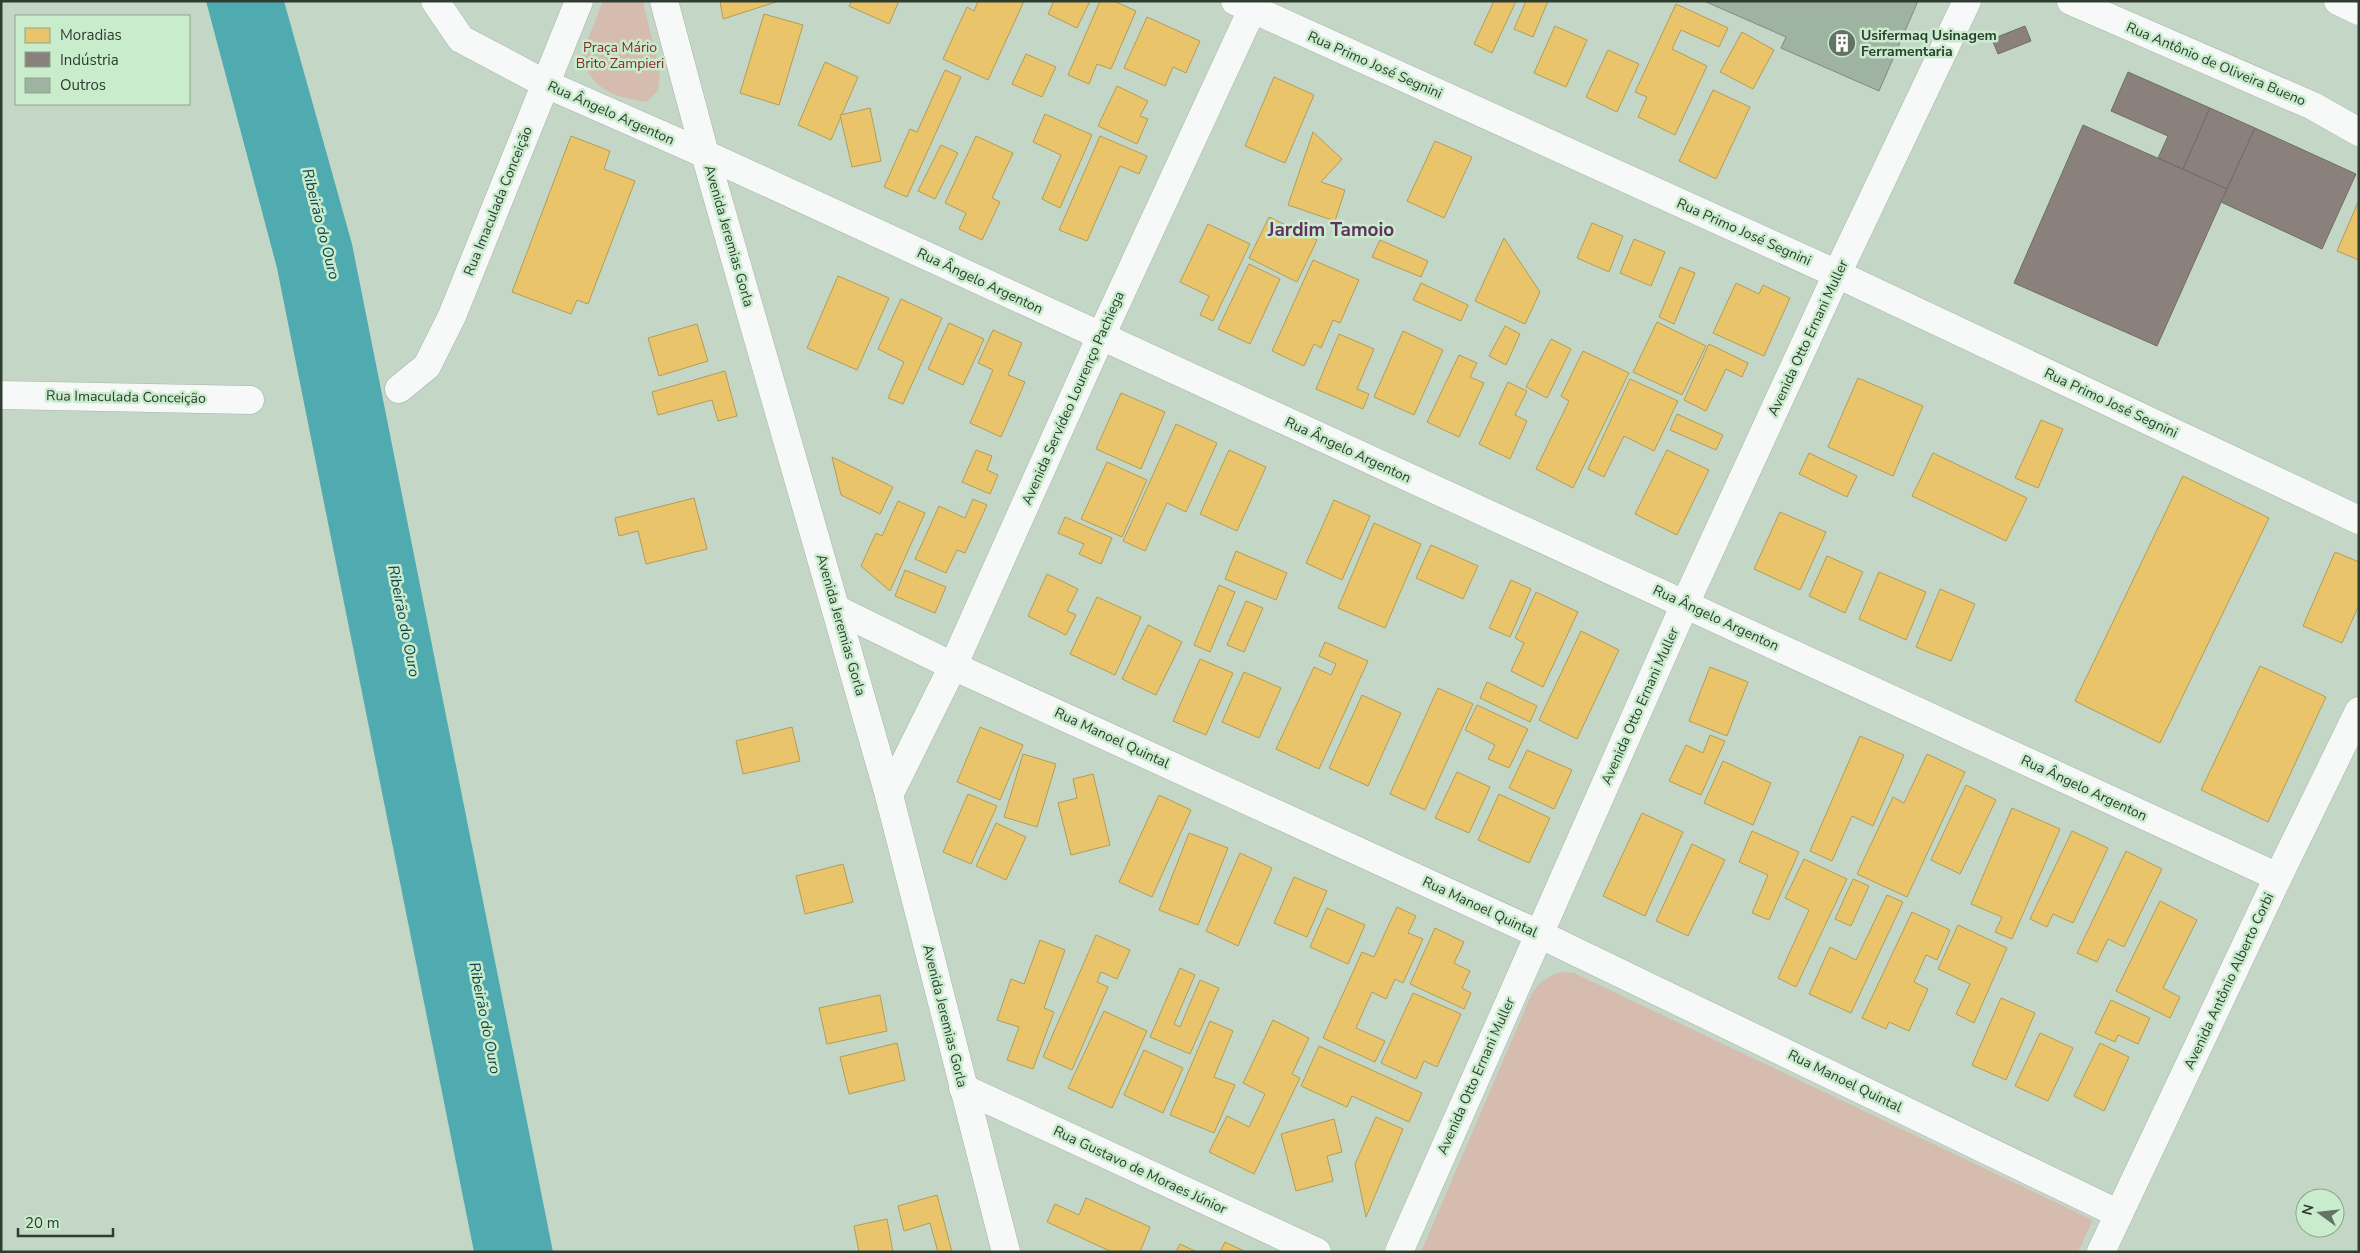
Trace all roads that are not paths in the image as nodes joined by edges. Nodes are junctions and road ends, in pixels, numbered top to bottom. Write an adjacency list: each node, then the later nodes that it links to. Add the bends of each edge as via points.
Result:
1 (435, 1): 9 (street, Rua Ângelo Argenton, via 461,39)
2 (579, 1): 9 (street, Rua Imaculada Conceição)
3 (664, 1): 11 (street, Avenida Jeremias Gorla)
4 (1967, 1): 12 (street, Avenida Otto Ernani Muller)
5 (2071, 1): 10 (street, Rua Antônio de Oliveira Bueno, via 2313,106)
6 (2338, 1): 8 (street)
7 (1248, 4): 12 (street, Rua Primo José Segnini); 13 (street, Avenida Servídeo Lourenço Pachiega)
8 (2359, 11)
9 (546, 84): 11 (street, Rua Ângelo Argenton); 14 (street, Rua Imaculada Conceição, via 452,316 427,366)
10 (2359, 132)
11 (705, 154): 13 (street, Rua Ângelo Argenton); 19 (street, Avenida Jeremias Gorla)
12 (1837, 274): 17 (street, Rua Primo José Segnini); 18 (street, Avenida Otto Ernani Muller)
13 (1101, 336): 18 (street, Rua Ângelo Argenton); 20 (street, Avenida Servídeo Lourenço Pachiega)
14 (399, 389)
15 (1, 395): 16 (street, Rua Imaculada Conceição)
16 (250, 400)
17 (2359, 520)
18 (1685, 604): 23 (street, Rua Ângelo Argenton); 24 (street, Avenida Otto Ernani Muller)
19 (836, 609): 20 (street, Rua Manoel Quintal); 22 (street, Avenida Jeremias Gorla)
20 (953, 666): 22 (street, Avenida Servídeo Lourenço Pachiega); 24 (street, Rua Manoel Quintal)
21 (2359, 711): 23 (street, Avenida Antônio Alberto Corbi)
22 (889, 795): 25 (street, Avenida Jeremias Gorla)
23 (2278, 877): 26 (street, Avenida Antônio Alberto Corbi)
24 (1539, 934): 26 (street, Rua Manoel Quintal); 29 (street, Avenida Otto Ernani Muller)
25 (963, 1088): 27 (street, Avenida Jeremias Gorla); 28 (street, Rua Gustavo de Moraes Júnior)
26 (2119, 1214): 30 (street, Avenida Antônio Alberto Corbi)
27 (1006, 1252)
28 (1317, 1252)
29 (1399, 1252)
30 (2102, 1252)

